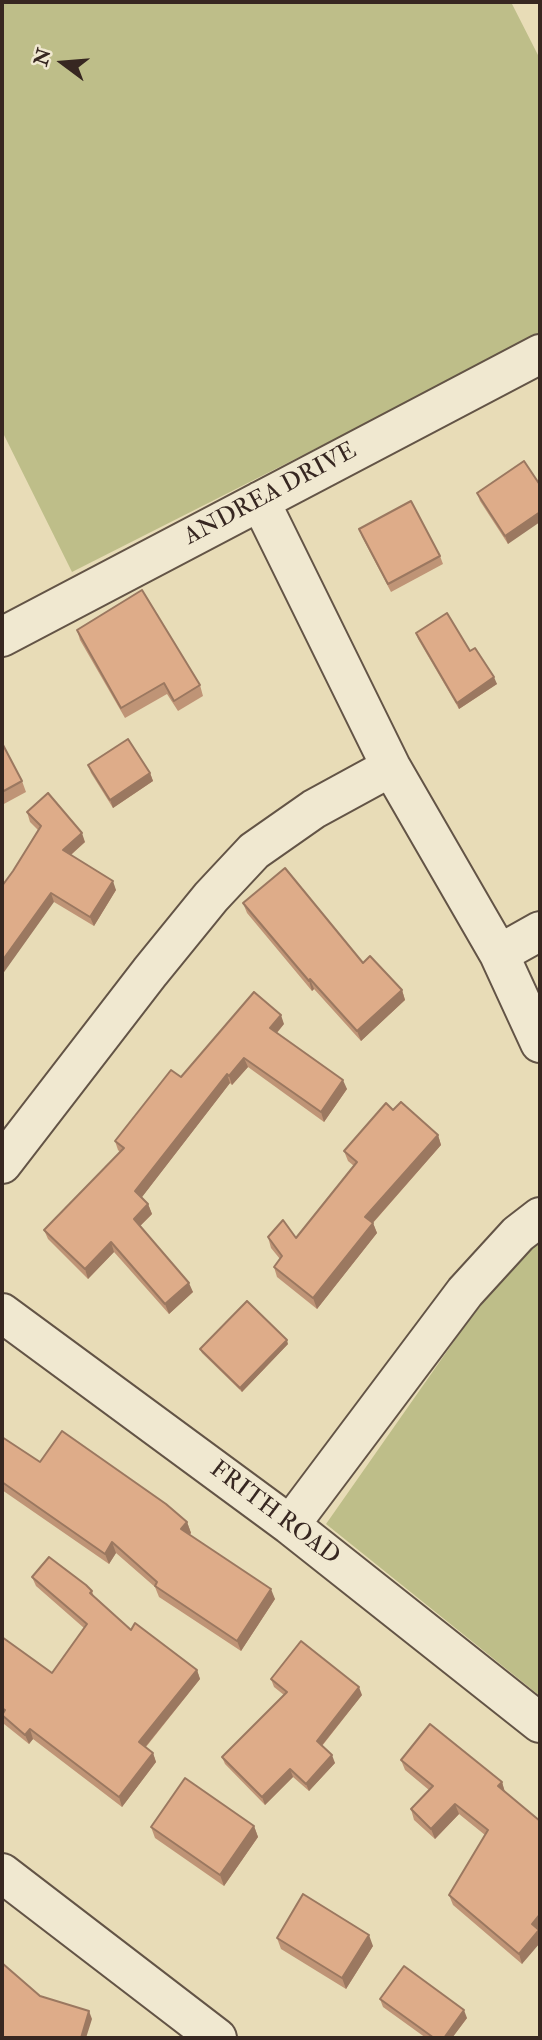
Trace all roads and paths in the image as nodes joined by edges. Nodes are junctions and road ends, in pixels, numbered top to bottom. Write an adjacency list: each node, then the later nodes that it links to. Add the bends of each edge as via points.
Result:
1 (540, 354): 2 (street, ANDREA DRIVE)
2 (260, 501): 3 (street, ANDREA DRIVE); 4 (street)
3 (2, 636)
4 (391, 767): 6 (street); 8 (street, via 314,809 254,851 150,972)
5 (540, 931): 6 (street)
6 (499, 954): 7 (street)
7 (540, 1043)
8 (2, 1164)
9 (540, 1217): 11 (street, via 518,1234 465,1292)
10 (2, 1313): 11 (street, FRITH ROAD)
11 (290, 1525): 12 (street, FRITH ROAD)
12 (540, 1723)
13 (2, 1873): 14 (street)
14 (212, 2037)

